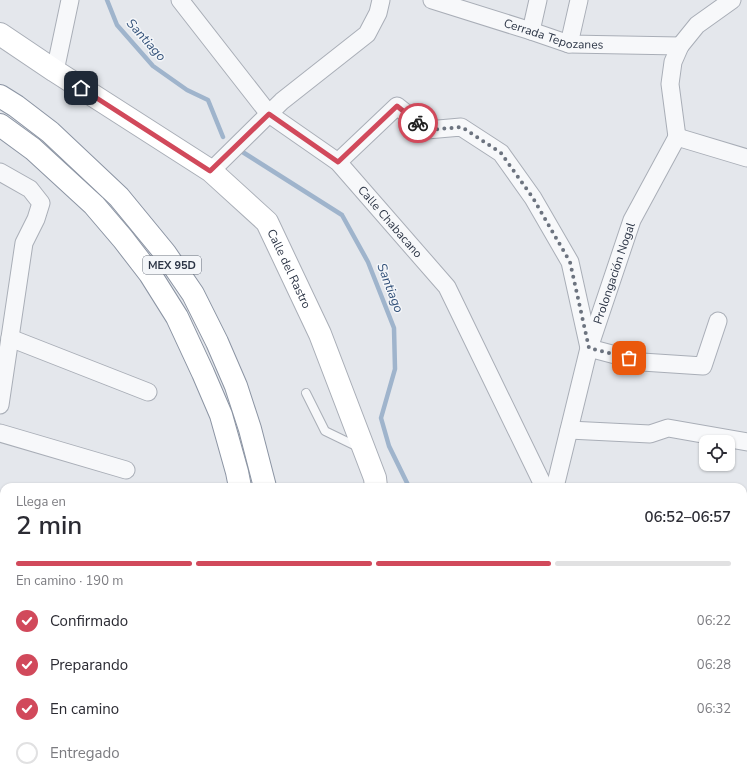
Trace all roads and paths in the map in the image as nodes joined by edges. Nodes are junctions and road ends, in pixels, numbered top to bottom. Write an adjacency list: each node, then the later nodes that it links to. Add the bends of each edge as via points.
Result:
1 (70, 0): 12 (street)
2 (180, 0): 14 (street, Calle Chabacano)
3 (381, 0): 14 (street, via 378,13 367,34)
4 (432, 0): 8 (street, Cerrada Tepozanes)
5 (538, 0): 8 (street)
6 (579, 0): 10 (street)
7 (732, 0): 11 (street, via 697,25)
8 (531, 31): 10 (street, Cerrada Tepozanes)
9 (0, 34): 12 (main road, Calle del Rastro)
10 (569, 44): 11 (street, Cerrada Tepozanes)
11 (680, 46): 16 (street, via 673,62 670,84)
12 (55, 71): 19 (main road, Calle del Rastro)
13 (0, 96): 33 (main road, MEX 95D, via 50,132 119,197 193,294 236,386)
14 (269, 114): 18 (street, Calle Chabacano); 19 (street)
15 (0, 125): 32 (main road, MEX 95D, via 33,149 94,205 150,274 178,317 221,415)
16 (677, 137): 17 (street); 23 (street, Prolongación Nogal, via 632,220)
17 (747, 158)
18 (338, 162): 23 (street, via 397,106 427,130 462,127 501,153 533,198 570,262); 35 (street, Calle Chabacano, via 447,287)
19 (210, 171): 30 (main road, Calle del Rastro, via 268,222 320,334)
20 (0, 172): 22 (street, via 30,189 41,203 24,243)
21 (718, 321): 23 (street, via 703,366 642,362)
22 (10, 338): 24 (street); 26 (street)
23 (589, 348): 27 (street, Prolongación Nogal)
24 (148, 392)
25 (306, 393): 30 (lane, via 325,430)
26 (0, 405)
27 (569, 430): 29 (street, via 650,434 668,428); 36 (street, Prolongación Nogal)
28 (0, 433): 31 (street)
29 (747, 442)
30 (364, 450): 34 (main road, Calle del Rastro)
31 (126, 470)
32 (239, 483)
33 (265, 483)
34 (376, 483)
35 (542, 483)
36 (556, 483)

